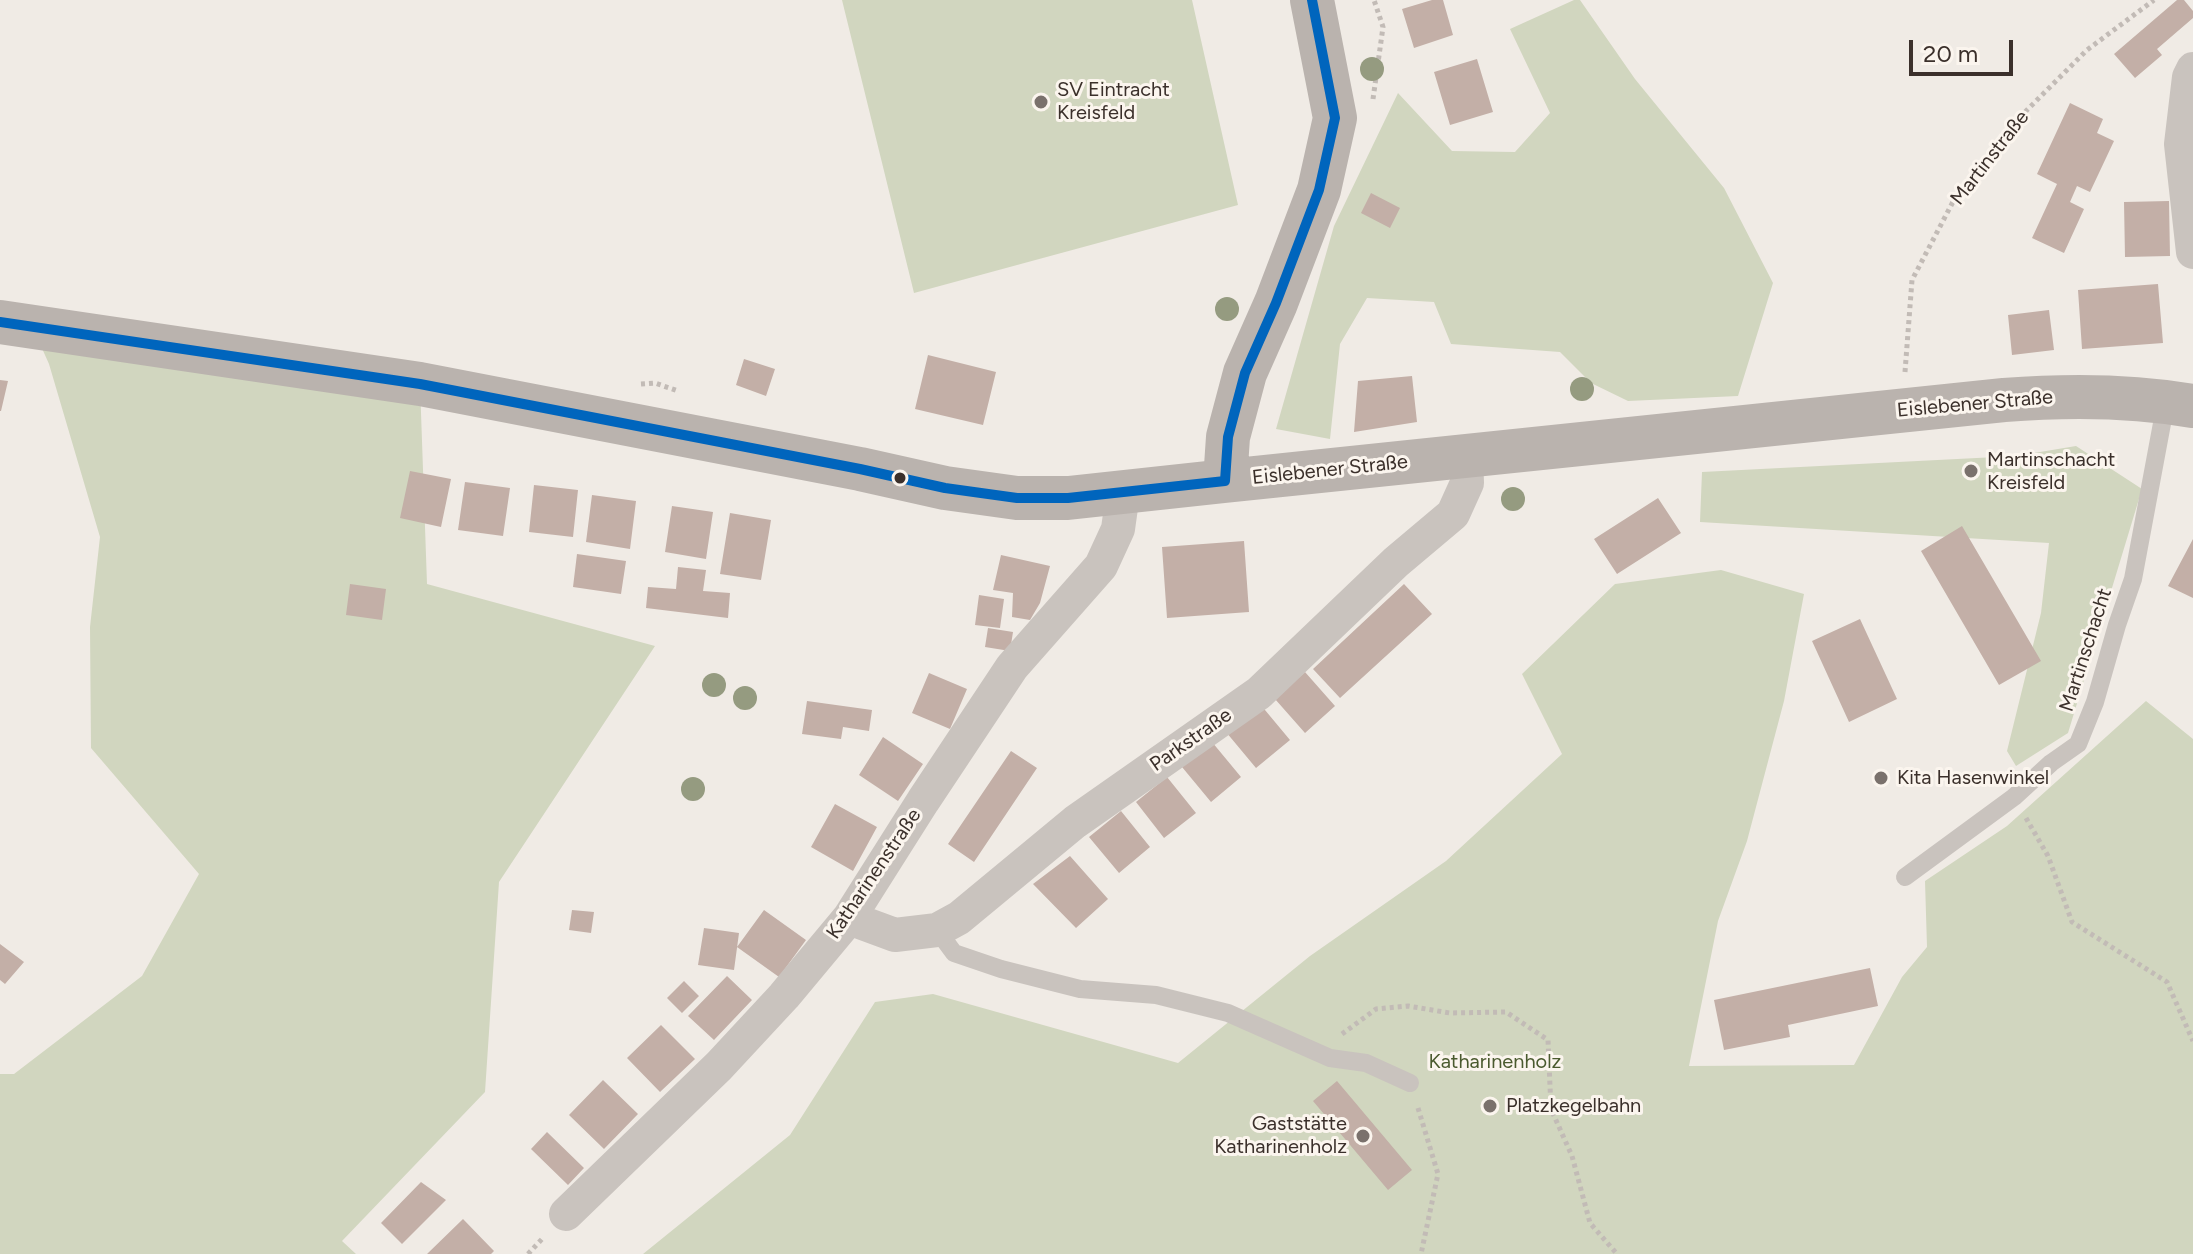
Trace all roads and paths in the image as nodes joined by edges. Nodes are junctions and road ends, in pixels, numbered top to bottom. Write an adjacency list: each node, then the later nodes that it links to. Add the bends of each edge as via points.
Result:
1 (1312, 0): 9 (main road, via 1335,118 1319,190 1245,373 1228,437)
2 (2154, 0): 7 (path, Martinstraße, via 2087,50 2017,120 1956,196 1912,280)
3 (2193, 69): 4 (street, via 2181,144)
4 (2193, 252)
5 (0, 322): 10 (main road, Eislebener Straße, via 420,384 945,488 1017,498)
6 (2180, 404): 7 (main road, Eislebener Straße, via 2049,397); 11 (lane, Martinschacht, via 2133,579 2078,744)
7 (1902, 410): 8 (main road, Eislebener Straße)
8 (1466, 456): 9 (main road, Eislebener Straße); 14 (street, Parkstraße, via 1467,483 1453,514 1259,693 1075,822 959,918)
9 (1225, 481): 10 (main road, Eislebener Straße)
10 (1123, 493): 13 (street, Katharinenstraße, via 1118,529 1101,566 1012,667)
11 (2014, 797): 12 (lane, Martinschacht); 15 (path, via 2048,856 2072,922 2167,982)
12 (1905, 877)
13 (849, 918): 14 (street, Parkstraße, via 895,935); 18 (street, Katharinenstraße, via 719,1066)
14 (937, 930): 16 (lane, via 954,953 1001,969 1080,989 1156,995 1228,1013)
15 (2193, 1041)
16 (1330, 1058): 17 (lane, via 1366,1063); 20 (path, via 1342,1033 1376,1009 1408,1006 1450,1013 1506,1012 1548,1040 1551,1109 1572,1156 1590,1223)
17 (1410, 1083): 19 (path, via 1438,1174)
18 (566, 1214)
19 (1421, 1254)
20 (1617, 1254)

